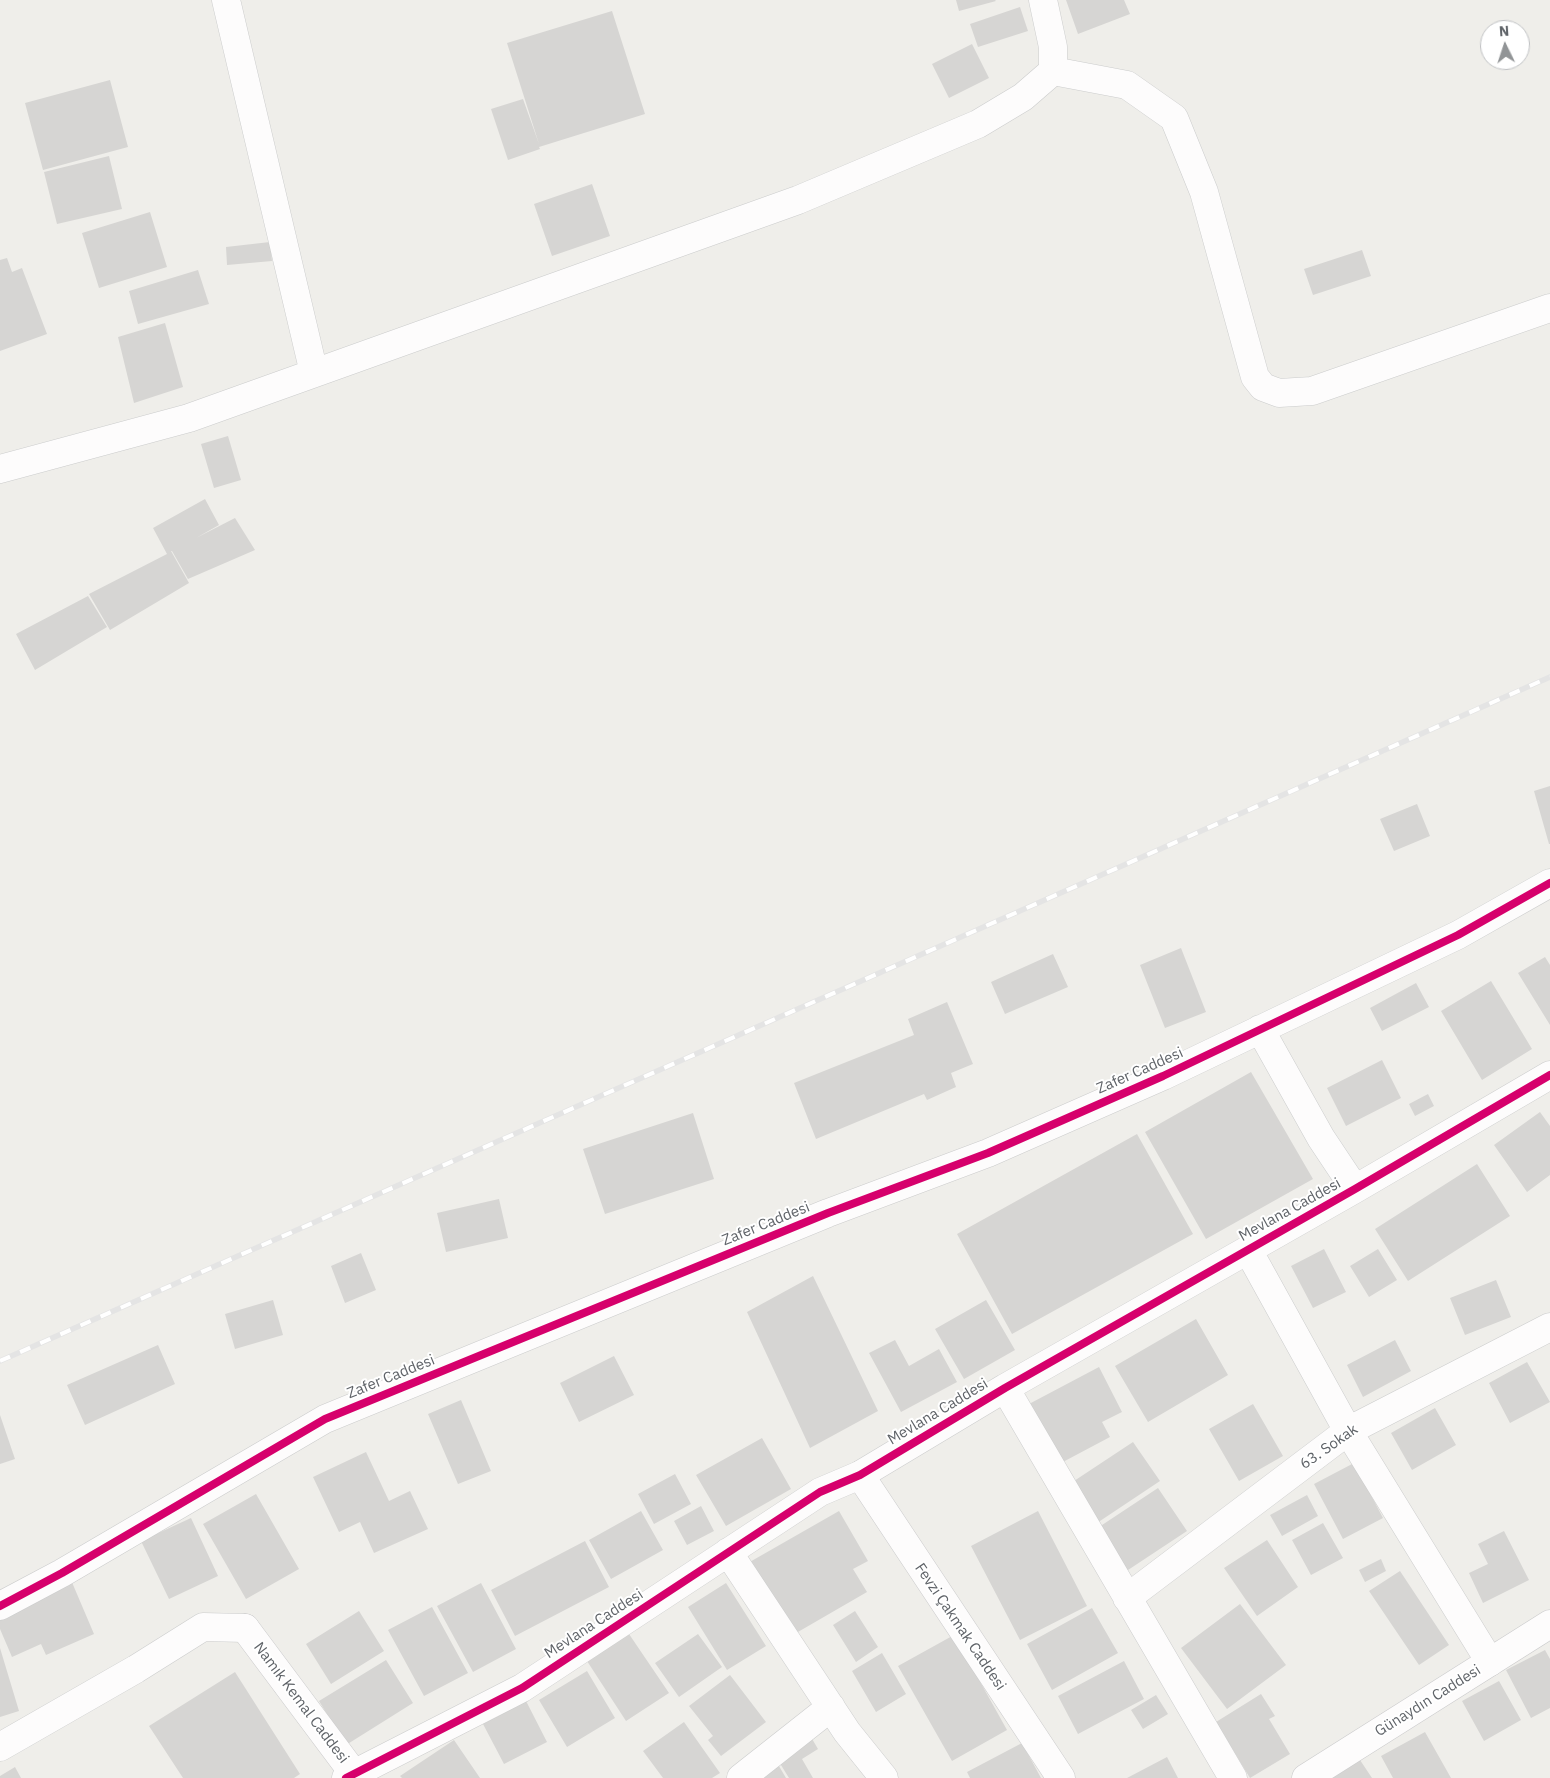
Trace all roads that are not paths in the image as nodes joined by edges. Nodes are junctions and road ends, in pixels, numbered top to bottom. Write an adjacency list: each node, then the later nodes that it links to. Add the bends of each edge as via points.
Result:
1 (226, 0): 5 (street)
2 (1043, 0): 3 (street, via 1053,47)
3 (1052, 71): 4 (street, via 1127,85 1174,118 1204,192 1255,377 1263,388 1279,393 1312,390); 5 (street, via 1023,97 978,124 798,200)
4 (1550, 308)
5 (314, 373): 6 (street, via 189,418)
6 (0, 469)
7 (1550, 883): 8 (street, Zafer Caddesi, via 1458,935)
8 (1260, 1029): 10 (street, via 1320,1138); 18 (street, Zafer Caddesi, via 1163,1076 988,1153 828,1213 325,1419)
9 (1550, 1075): 10 (street, Mevlana Caddesi)
10 (1355, 1189): 11 (street, Mevlana Caddesi)
11 (1248, 1250): 13 (street, Mevlana Caddesi); 14 (street)
12 (1550, 1328): 14 (street, 63. Sokak)
13 (1005, 1388): 15 (street, Mevlana Caddesi); 17 (street)
14 (1348, 1431): 17 (street, 63. Sokak); 20 (street)
15 (860, 1475): 16 (street, Mevlana Caddesi, via 820,1492); 26 (street, Fevzi Çakmak Caddesi)
16 (728, 1552): 21 (street); 23 (street, Mevlana Caddesi, via 522,1688)
17 (1127, 1598): 27 (street)
18 (0, 1606)
19 (1550, 1624): 20 (street, Günaydın Caddesi)
20 (1490, 1662): 28 (street, Günaydın Caddesi)
21 (831, 1707): 24 (street); 25 (street)
22 (0, 1746): 23 (street, Namık Kemal Caddesi, via 136,1669 203,1626 245,1628)
23 (352, 1777)
24 (741, 1778)
25 (884, 1778)
26 (1061, 1778)
27 (1233, 1778)
28 (1306, 1778)

